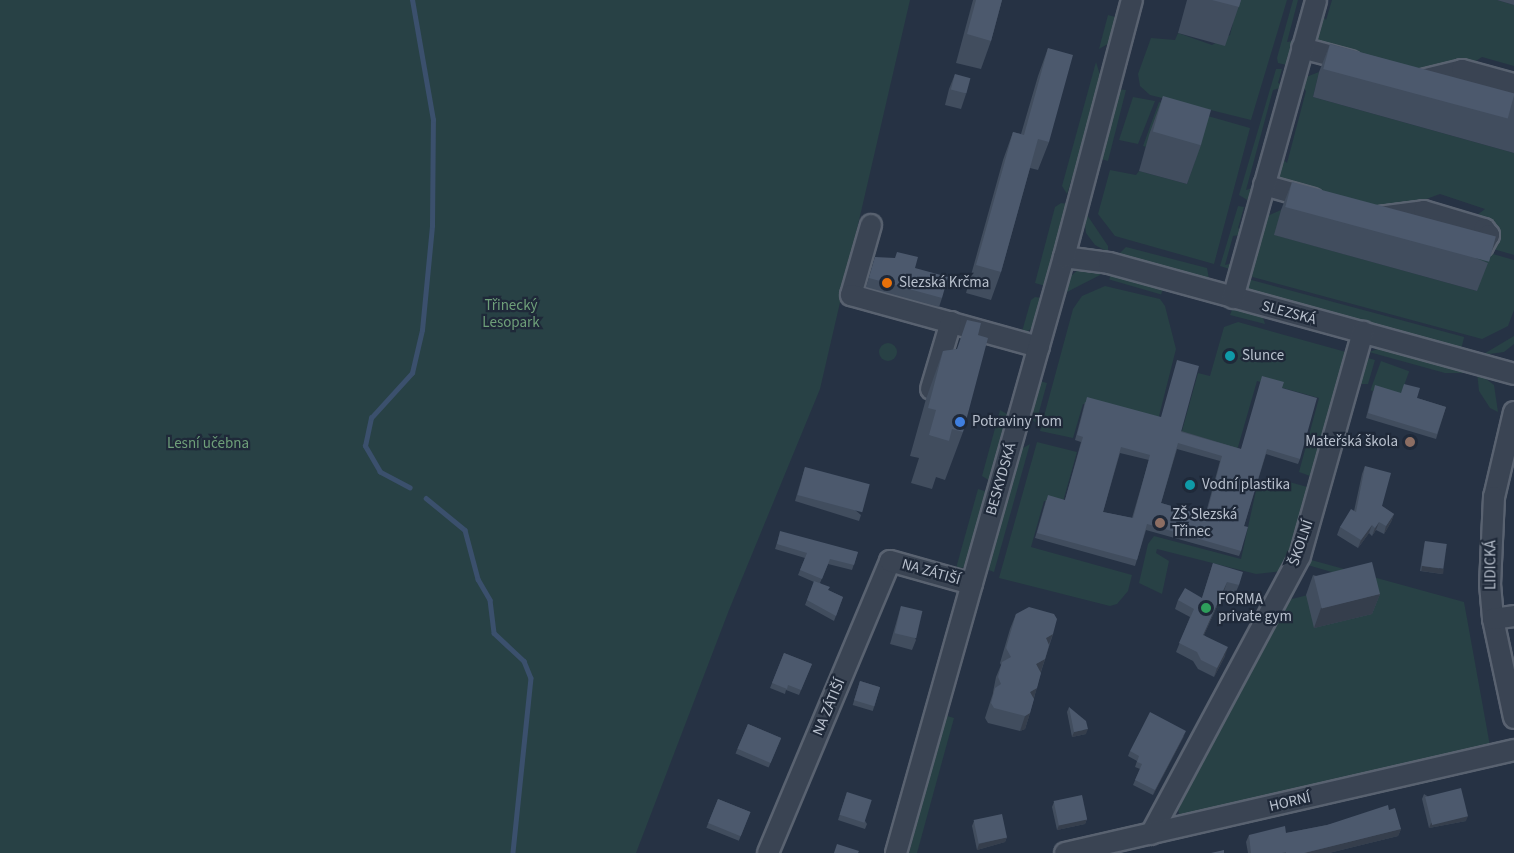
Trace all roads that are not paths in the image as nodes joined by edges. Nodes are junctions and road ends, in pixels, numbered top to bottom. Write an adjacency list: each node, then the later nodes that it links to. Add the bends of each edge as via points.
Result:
1 (1132, 0): 13 (street, BESKYDSKÁ)
2 (1316, 0): 3 (street)
3 (1302, 48): 4 (street); 9 (street)
4 (1367, 66)
5 (1400, 74): 6 (street)
6 (1422, 80): 7 (street, via 1462,70); 8 (street)
7 (1514, 84)
8 (1514, 104)
9 (1264, 185): 10 (street); 14 (street)
10 (1330, 204)
11 (1369, 215): 11 (street, via 1478,247 1488,242 1489,235 1484,229 1424,211)
12 (871, 225): 15 (street, via 851,295)
13 (1064, 256): 14 (street, SLEZSKÁ, via 1109,263); 17 (street, BESKYDSKÁ)
14 (1233, 297): 16 (street, SLEZSKÁ)
15 (951, 322): 17 (street); 19 (street)
16 (1363, 332): 18 (street, SLEZSKÁ); 26 (street, ŠKOLNÍ, via 1300,556)
17 (1039, 347): 21 (street, BESKYDSKÁ)
18 (1514, 374)
19 (932, 388)
20 (1514, 412): 23 (street, LIDICKÁ, via 1494,497 1490,551)
21 (972, 584): 27 (street, NA ZÁTIŠÍ, via 890,561); 28 (street, BESKYDSKÁ)
22 (1514, 616): 23 (street)
23 (1493, 619): 24 (street, LIDICKÁ)
24 (1514, 718)
25 (1514, 750): 26 (street, HORNÍ)
26 (1151, 834): 29 (street, HORNÍ)
27 (768, 853)
28 (896, 853)
29 (1065, 853)

